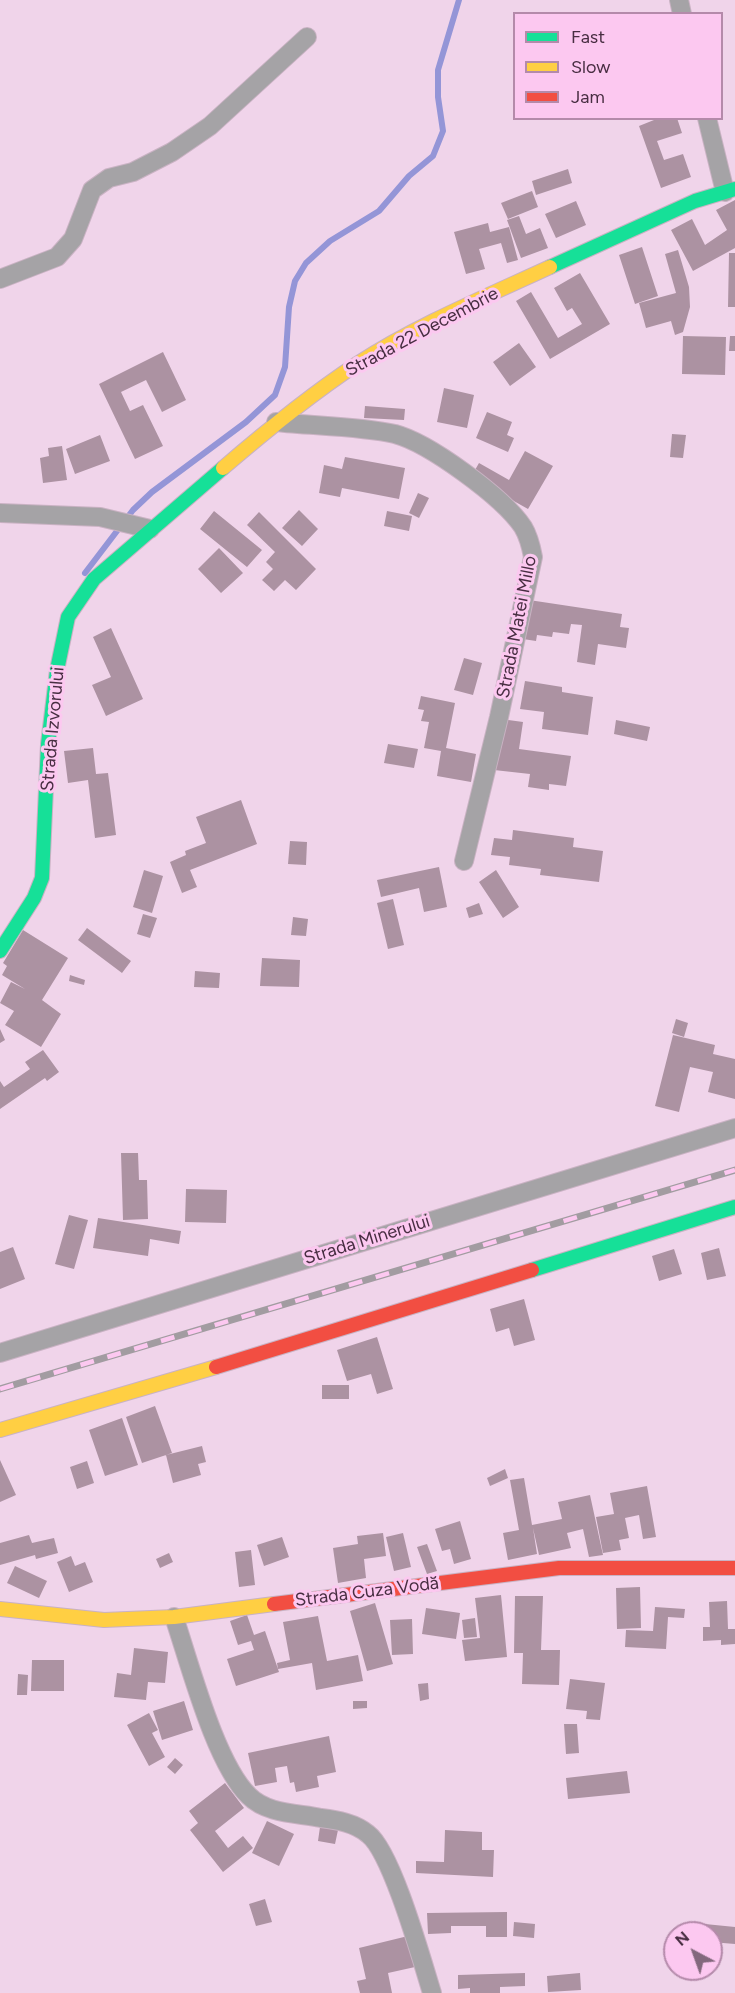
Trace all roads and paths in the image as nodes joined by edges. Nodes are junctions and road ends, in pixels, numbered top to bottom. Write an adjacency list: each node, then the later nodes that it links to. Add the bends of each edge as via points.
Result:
1 (307, 37): 4 (street, via 210,126 172,152 133,172 109,178 92,190 73,239 57,257)
2 (708, 120): 3 (street)
3 (730, 190): 5 (street, Strada 22 Decembrie, via 644,222 419,329 358,363)
4 (0, 279)
5 (276, 422): 7 (street, Strada 22 Decembrie); 8 (street, Strada Matei Millo, via 392,434 413,440 457,468 512,513 531,543 532,557 500,717)
6 (0, 513): 7 (street, via 100,517)
7 (150, 529): 9 (street, Strada Izvorului, via 94,579 68,617 48,744 42,878 34,898)
8 (464, 861)
9 (0, 951)
10 (735, 1128): 12 (street, Strada Minerului)
11 (735, 1207): 13 (street, via 358,1326)
12 (0, 1353)
13 (0, 1430)
14 (735, 1568): 16 (street, Strada Cuza Vodă, via 559,1568)
15 (0, 1609): 16 (street, Strada Cuza Vodă, via 104,1620)
16 (174, 1617): 17 (street, via 224,1760 239,1784 261,1807 356,1826 370,1835 379,1846 404,1905)
17 (432, 1993)

